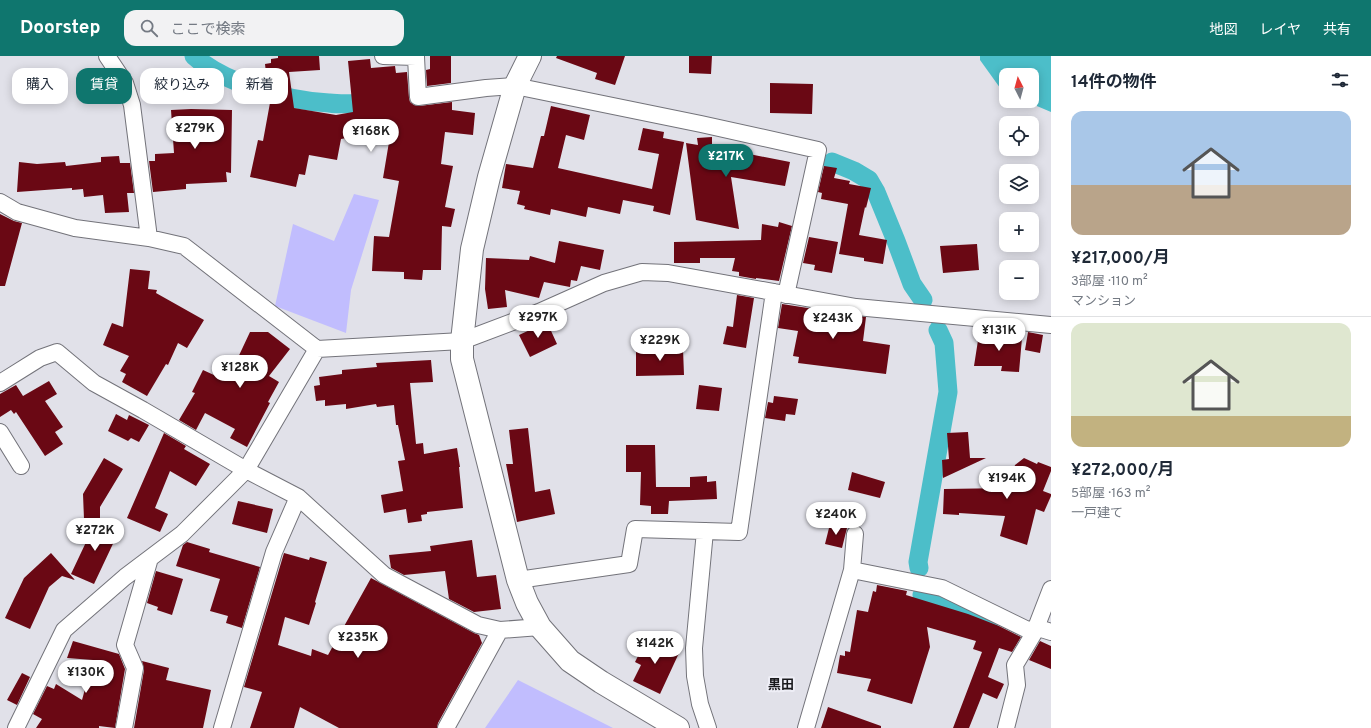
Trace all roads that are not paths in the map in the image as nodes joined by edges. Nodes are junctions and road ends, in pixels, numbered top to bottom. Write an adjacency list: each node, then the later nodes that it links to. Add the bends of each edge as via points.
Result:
1 (107, 56): 6 (street, via 125,83 132,105)
2 (385, 56): 4 (street, via 416,57 418,97)
3 (530, 56): 4 (street)
4 (515, 86): 7 (street, via 818,150); 9 (street, via 472,249)
5 (0, 202): 6 (street, via 17,212 75,228)
6 (149, 238): 10 (street, via 184,246)
7 (780, 293): 8 (street, via 856,307); 9 (street, via 668,273 642,272 604,283 539,312); 16 (street, via 739,532)
8 (1051, 325)
9 (462, 340): 10 (street); 20 (street, via 462,359)
10 (317, 349): 14 (street)
11 (0, 383): 14 (street, via 40,358 57,352 94,383)
12 (0, 432): 13 (street)
13 (21, 466)
14 (246, 470): 15 (street); 18 (street, via 182,534)
15 (298, 497): 23 (street, via 384,575 478,625); 28 (street, via 274,552)
16 (705, 531): 20 (street, via 635,529 629,564); 31 (street, via 694,648 695,676)
17 (855, 534): 19 (street)
18 (150, 558): 26 (street, via 64,630); 27 (street, via 125,645 134,668)
19 (852, 570): 24 (street, via 942,588); 32 (street)
20 (518, 580): 22 (street)
21 (1051, 589): 24 (street)
22 (540, 627): 23 (street); 30 (street, via 570,661)
23 (500, 630): 29 (street)
24 (1035, 630): 25 (street); 33 (street, via 1015,665 1017,685)
25 (1051, 632)
26 (16, 728)
27 (124, 728)
28 (222, 728)
29 (446, 728)
30 (678, 728)
31 (708, 728)
32 (806, 728)
33 (1006, 728)

